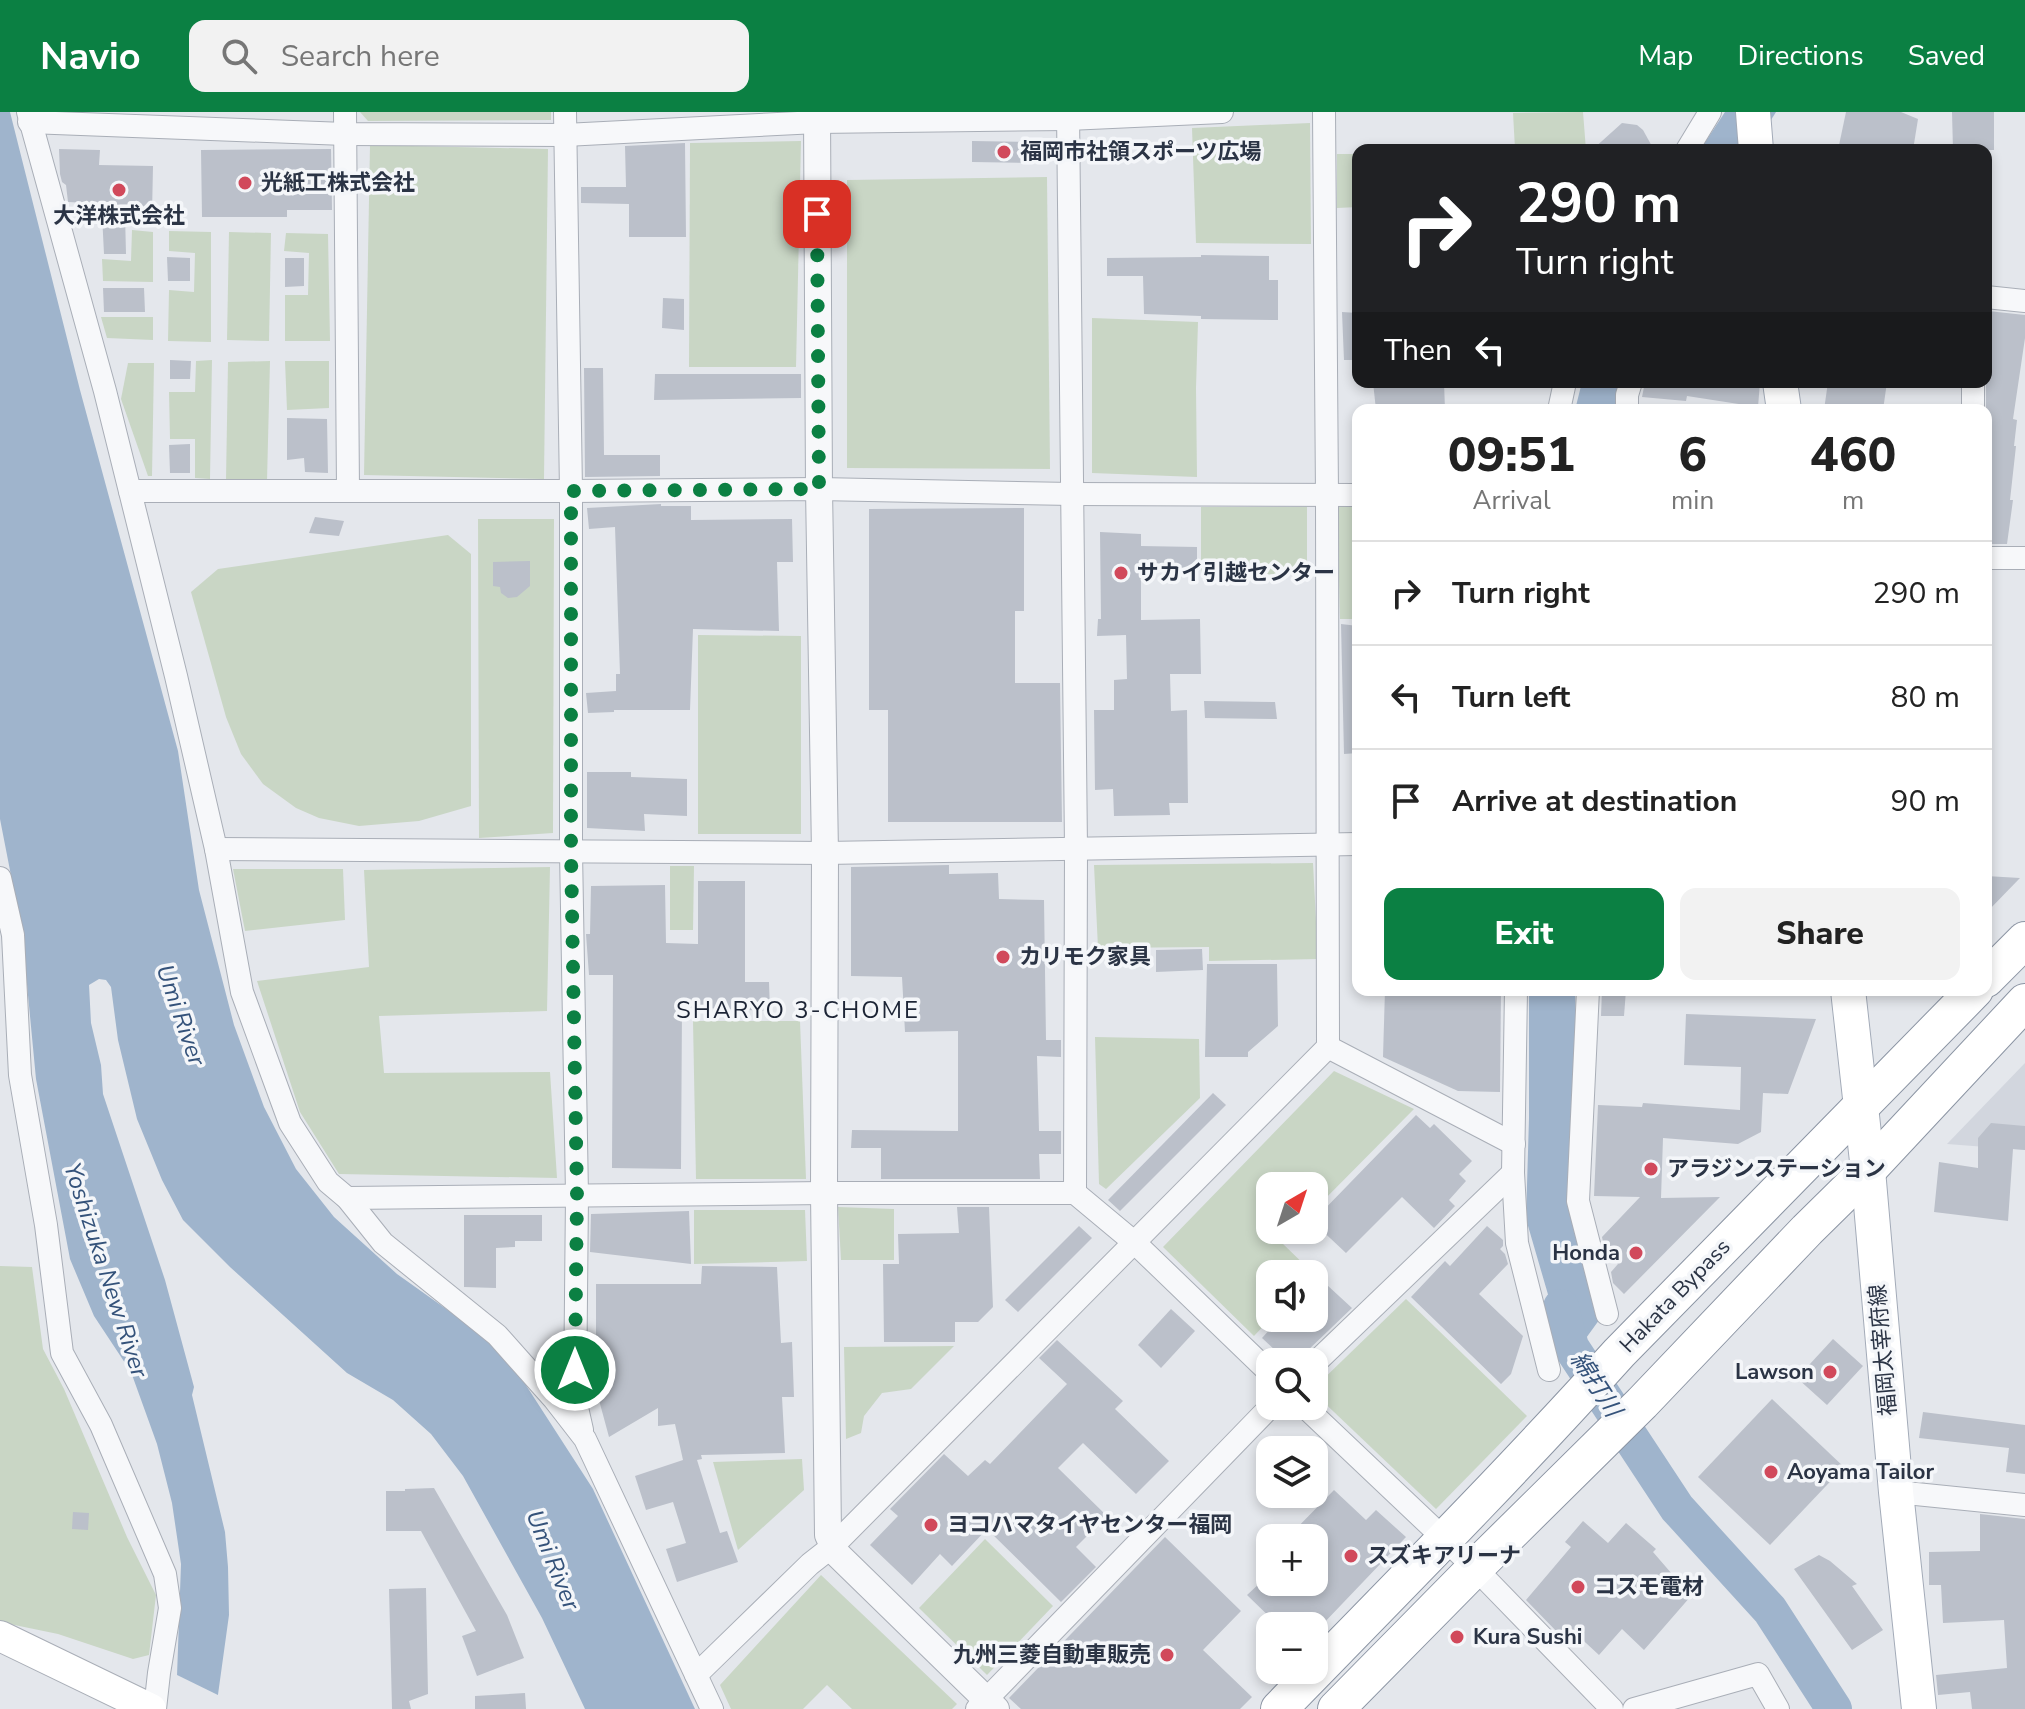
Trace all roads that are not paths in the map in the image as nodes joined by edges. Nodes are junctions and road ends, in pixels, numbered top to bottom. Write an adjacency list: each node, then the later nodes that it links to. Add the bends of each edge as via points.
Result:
1 (565, 112): 10 (street)
2 (1222, 112): 6 (street)
3 (1324, 112): 21 (street)
4 (1710, 112): 11 (street)
5 (1753, 112): 12 (main road)
6 (1068, 115): 8 (street); 19 (street)
7 (29, 117): 9 (street); 17 (street)
8 (817, 117): 10 (street); 15 (street)
9 (345, 123): 10 (street); 16 (street)
10 (565, 135): 18 (street)
11 (1691, 144)
12 (1756, 144)
13 (1992, 298): 14 (street)
14 (2025, 301)
15 (819, 489): 18 (street); 19 (street); 29 (street)
16 (348, 490): 17 (street); 18 (street)
17 (130, 491): 27 (street)
18 (571, 491): 28 (street)
19 (1072, 494): 21 (street); 26 (street)
20 (1352, 495): 21 (street)
21 (1327, 496): 24 (street)
22 (1992, 558): 23 (street)
23 (2025, 558)
24 (1328, 844): 25 (street); 26 (street); 38 (street)
25 (1352, 844)
26 (1076, 848): 29 (street); 44 (street)
27 (216, 849): 28 (street); 46 (street, via 242,992 290,1123 328,1182)
28 (571, 851): 29 (street); 45 (street)
29 (825, 853): 43 (street)
30 (0, 878): 63 (street, via 13,935 20,1075 62,1353 101,1425 165,1574 170,1608)
31 (2025, 940): 32 (highway)
32 (1992, 973)
33 (1516, 996): 40 (street)
34 (1588, 996): 48 (street, via 1578,1201)
35 (1849, 996): 39 (main road, 福岡太宰府線)
36 (1969, 996): 39 (highway, Hakata Bypass)
37 (2025, 1002): 41 (highway)
38 (1328, 1047): 40 (street); 47 (street)
39 (1861, 1106): 41 (main road, 福岡太宰府線); 57 (highway, Hakata Bypass)
40 (1514, 1144): 42 (street)
41 (1868, 1170): 55 (main road, 福岡太宰府線); 59 (highway)
42 (1513, 1173): 49 (street); 51 (street, via 1517,1243)
43 (824, 1193): 44 (street); 45 (street); 58 (street, via 828,1535)
44 (1075, 1193): 47 (street)
45 (577, 1195): 46 (street); 54 (street, via 575,1399)
46 (347, 1198): 54 (street, via 383,1243 497,1335)
47 (1135, 1243): 50 (street); 58 (street)
48 (1607, 1314)
49 (1328, 1351)
50 (1256, 1360)
51 (1549, 1370)
52 (1258, 1420): 62 (street)
53 (1319, 1420): 57 (street)
54 (585, 1439): 61 (street)
55 (1896, 1492): 56 (street); 70 (main road, 福岡太宰府線)
56 (2025, 1505)
57 (1444, 1539): 59 (street); 65 (highway, Hakata Bypass)
58 (833, 1546): 61 (street); 62 (street)
59 (1475, 1568): 66 (highway); 67 (street)
60 (0, 1636): 63 (main road)
61 (696, 1675): 64 (street)
62 (987, 1706)
63 (153, 1709)
64 (712, 1709)
65 (1279, 1709)
66 (1336, 1709)
67 (1612, 1709)
68 (1634, 1709): 69 (street, via 1758,1674)
69 (1778, 1709)
70 (1919, 1709)

